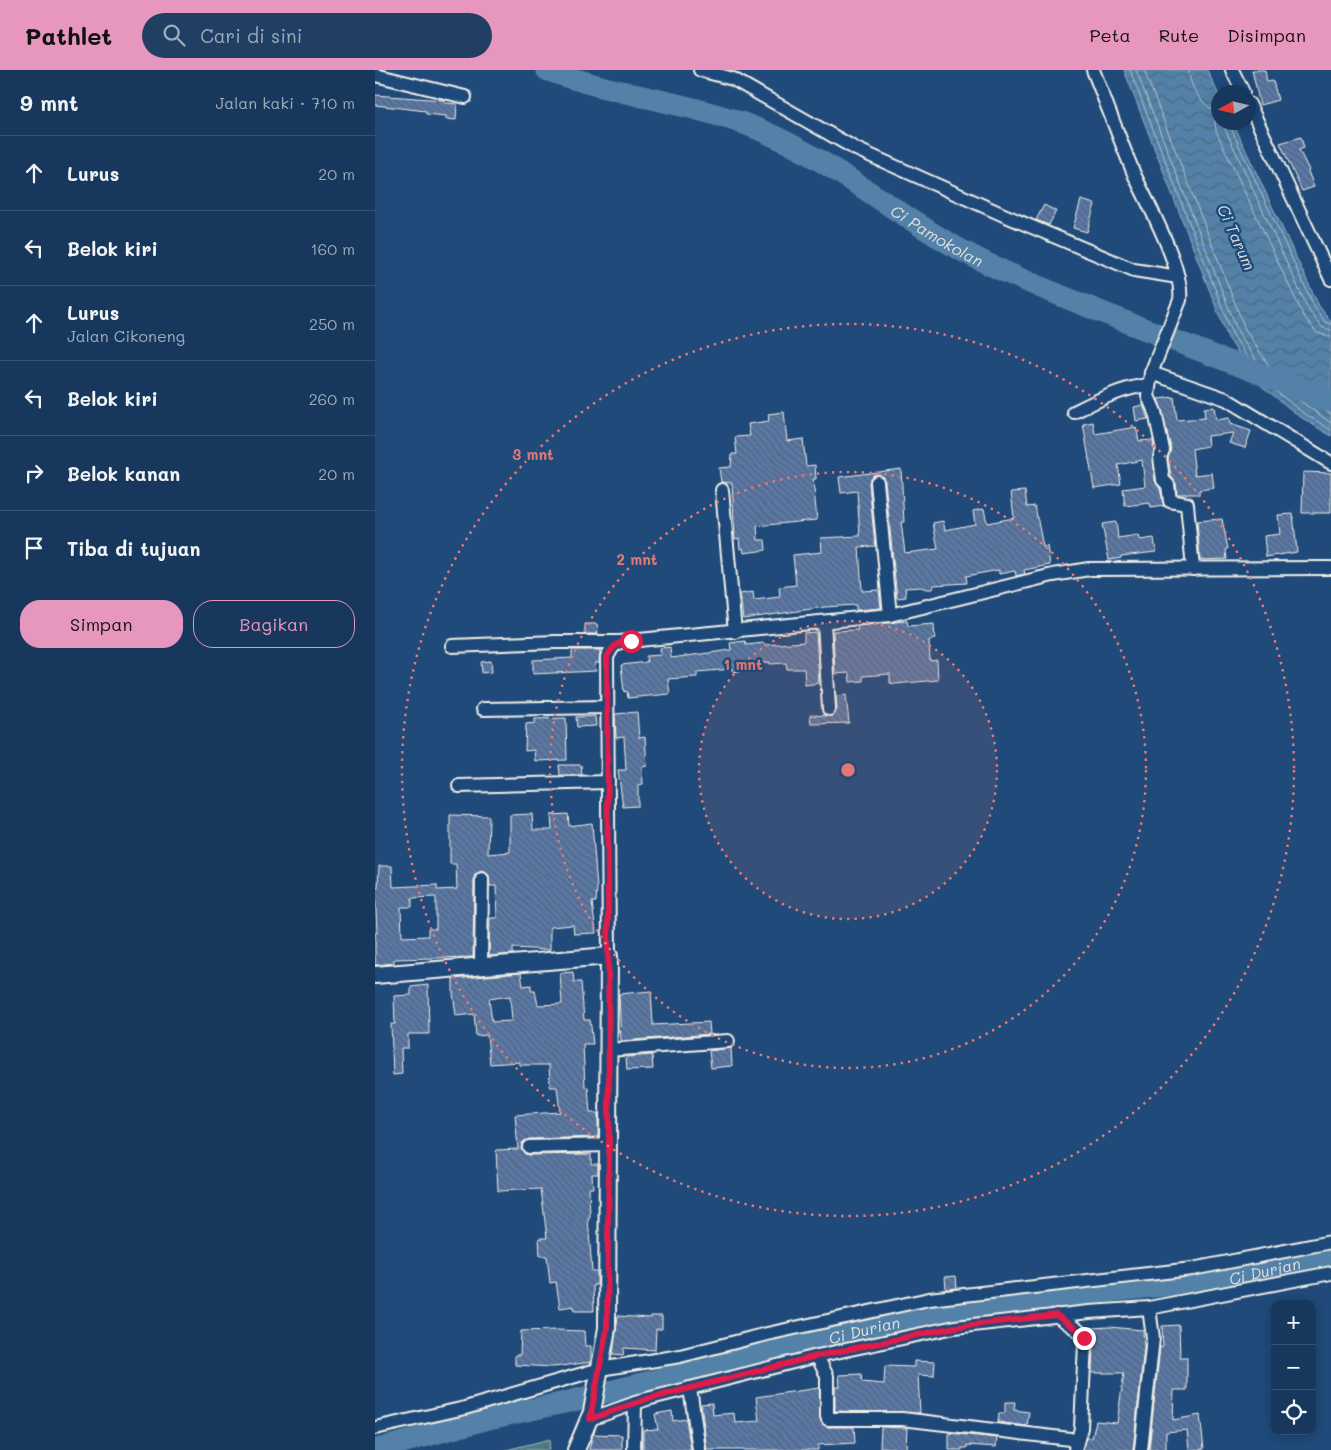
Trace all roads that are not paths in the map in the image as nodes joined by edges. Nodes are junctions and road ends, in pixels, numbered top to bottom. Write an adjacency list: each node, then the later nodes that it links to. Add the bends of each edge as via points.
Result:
1 (700, 70): 8 (street, via 733,79 856,149 1006,216 1134,270)
2 (1093, 70): 8 (street, via 1175,263)
3 (1233, 70): 5 (street)
4 (375, 75): 6 (street)
5 (1240, 85)
6 (465, 98)
7 (1256, 119): 9 (street)
8 (1178, 277): 10 (street, via 1180,300)
9 (1331, 279)
10 (1150, 379): 11 (street); 12 (street, via 1226,399); 16 (street, via 1148,396 1163,450 1160,457 1163,480 1168,485 1170,501 1187,504)
11 (1074, 412)
12 (1331, 463)
13 (877, 482): 17 (street)
14 (722, 490): 19 (street)
15 (1331, 568): 16 (street)
16 (1193, 569): 17 (street, via 1089,569)
17 (890, 615): 18 (street)
18 (824, 622): 19 (street); 24 (street)
19 (735, 632): 20 (street)
20 (619, 642): 21 (street); 22 (street, via 607,657)
21 (452, 646)
22 (607, 707): 23 (street); 25 (street)
23 (483, 709)
24 (829, 709)
25 (608, 782): 26 (street); 28 (street)
26 (459, 786)
27 (482, 879): 29 (street)
28 (609, 956): 29 (street); 32 (street)
29 (481, 966): 30 (street)
30 (375, 975)
31 (728, 1041): 32 (street)
32 (608, 1050): 33 (street)
33 (609, 1145): 34 (street); 40 (street, via 607,1328)
34 (529, 1147)
35 (1331, 1242): 40 (street, via 1192,1268 929,1299)
36 (1331, 1274): 37 (street)
37 (1149, 1308): 38 (street); 49 (street, via 1153,1338)
38 (1056, 1315): 39 (street, via 955,1327); 45 (street, via 1079,1331 1085,1343 1081,1428)
39 (817, 1356): 41 (street); 45 (street, via 827,1376 829,1418 902,1419 1070,1439)
40 (599, 1372): 43 (street); 44 (street)
41 (690, 1388): 42 (street); 48 (street)
42 (635, 1402): 43 (street); 47 (street)
43 (591, 1416): 46 (street)
44 (375, 1428)
45 (1075, 1446)
46 (576, 1450)
47 (634, 1450)
48 (699, 1450)
49 (1141, 1450)

